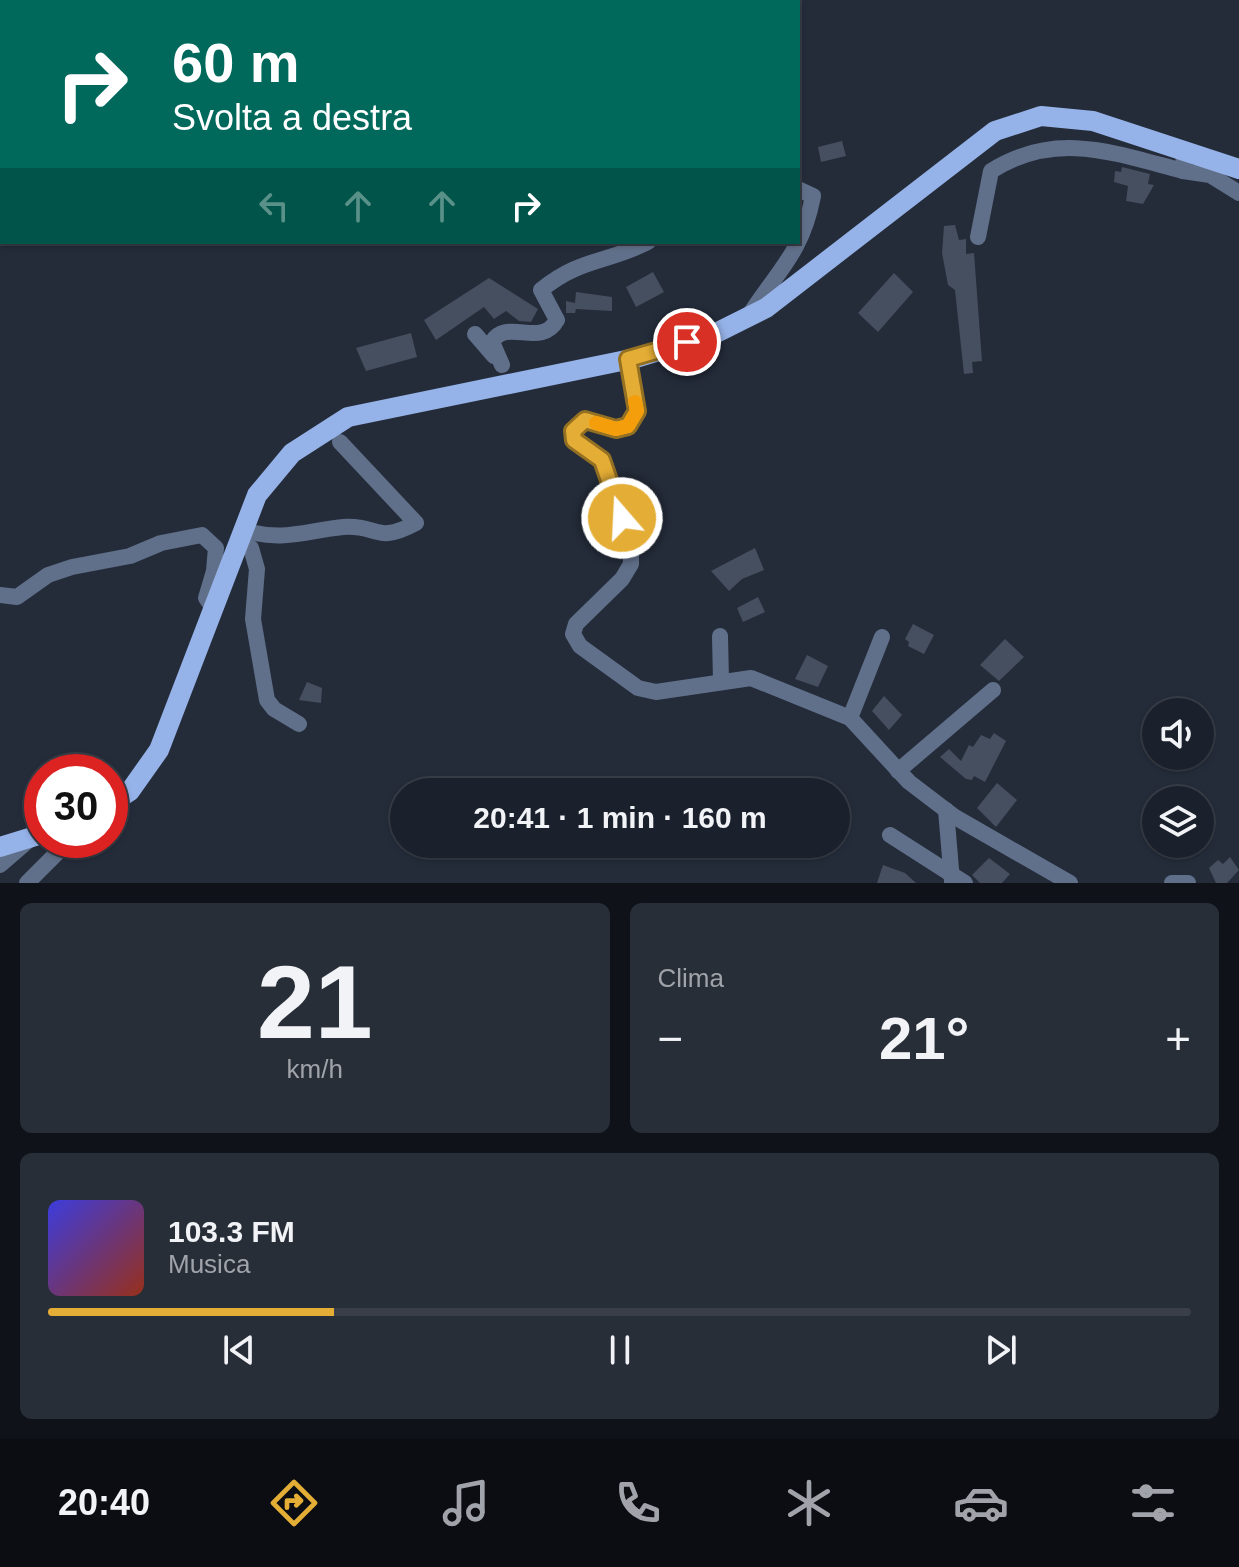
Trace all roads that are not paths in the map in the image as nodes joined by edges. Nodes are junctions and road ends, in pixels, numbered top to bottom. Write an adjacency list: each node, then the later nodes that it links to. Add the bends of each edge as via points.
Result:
1 (1183, 161): 2 (main road); 4 (street); 5 (street, via 1066,147 1017,155 991,171); 9 (main road, via 1093,121 1041,116 995,131)
2 (1239, 169)
3 (800, 190): 6 (street, via 813,196)
4 (1239, 193)
5 (978, 237)
6 (800, 242)
7 (644, 244): 12 (street, via 578,265 541,290 557,320 540,335 506,330 497,334 492,342)
8 (799, 244): 9 (street)
9 (747, 318): 11 (main road, via 712,335)
10 (475, 334): 12 (street)
11 (628, 359): 13 (main road); 20 (street, via 637,411 628,426 616,429 585,420 573,432 574,440 602,460 631,546 631,564 582,616 573,634 587,652 638,688 656,692)
12 (502, 365): 13 (street)
13 (516, 381): 15 (main road, via 348,417 292,453 257,495)
14 (340, 442): 15 (street, via 416,523 394,535 346,527)
15 (247, 539): 17 (main road); 23 (street, via 257,569 253,619 267,700)
16 (0, 595): 17 (street, via 17,597 48,575 130,556 192,534 202,535 216,548 206,598)
17 (213, 608): 25 (main road, via 159,750)
18 (720, 636): 20 (street)
19 (882, 637): 22 (street)
20 (721, 681): 22 (street, via 751,678)
21 (993, 690): 24 (street)
22 (850, 718): 24 (street)
23 (299, 724)
24 (898, 771): 26 (street)
25 (128, 792)
26 (946, 810): 33 (street); 35 (street)
27 (890, 835): 33 (street)
28 (24, 841): 29 (main road)
29 (0, 847)
30 (24, 847): 32 (street)
31 (52, 858): 34 (street)
32 (0, 865)
33 (957, 880)
34 (27, 883)
35 (1070, 883)
36 (1172, 883): 37 (street)
37 (1188, 883)

